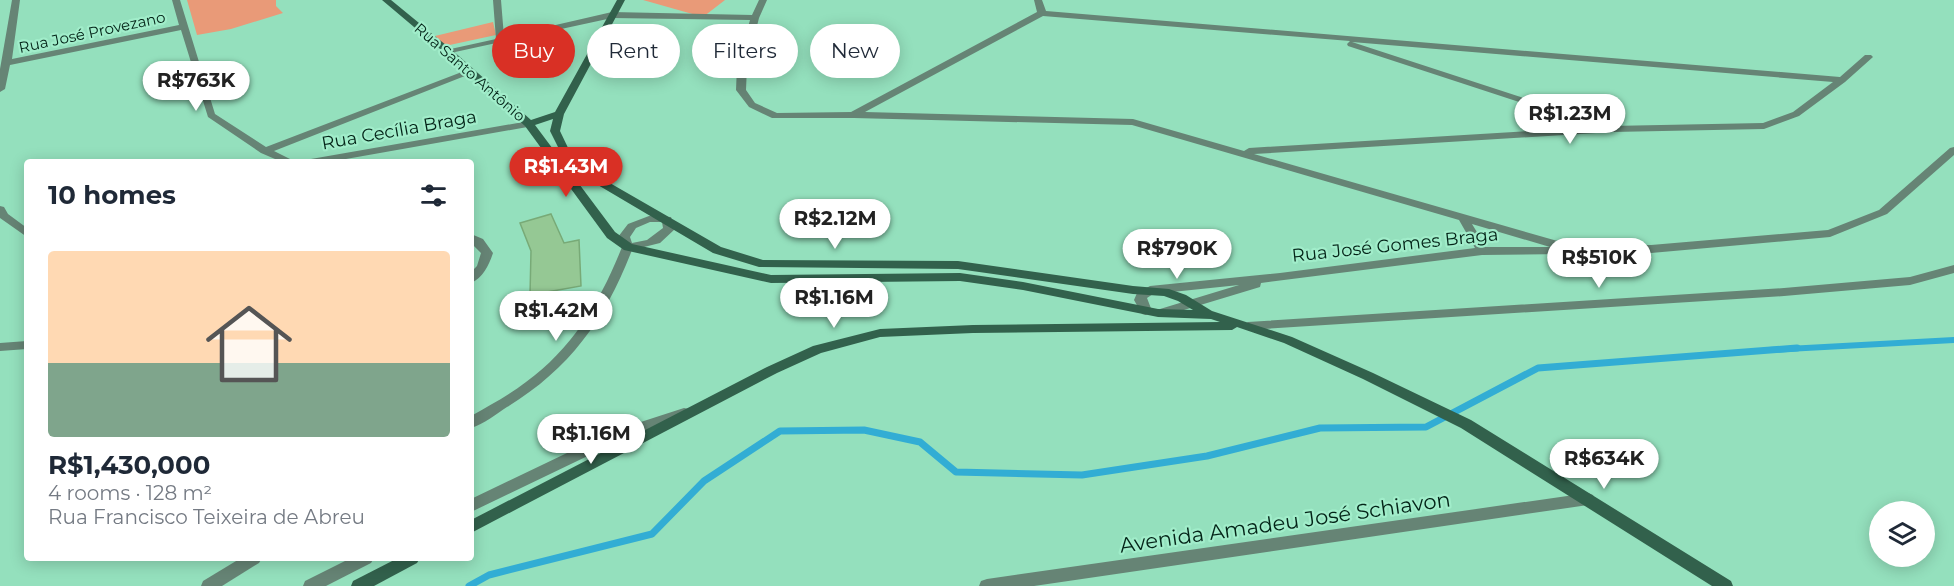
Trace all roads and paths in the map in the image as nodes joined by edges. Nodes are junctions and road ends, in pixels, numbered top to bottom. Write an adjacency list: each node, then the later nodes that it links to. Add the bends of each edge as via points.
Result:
1 (16, 0): 18 (street)
2 (176, 0): 13 (street)
3 (386, 0): 16 (street, Rua Santo Antônio)
4 (497, 0): 11 (street)
5 (621, 0): 9 (street)
6 (763, 0): 10 (street)
7 (1038, 0): 8 (street)
8 (1042, 13): 14 (street); 23 (street)
9 (612, 15): 10 (street); 12 (street); 22 (street)
10 (755, 18): 23 (street, via 741,66 741,90 752,105 775,116)
11 (499, 24)
12 (570, 24)
13 (184, 27): 18 (street, Rua José Provezano); 27 (street, via 211,115)
14 (1330, 38): 20 (street); 25 (street)
15 (492, 41): 16 (street)
16 (448, 52): 19 (street, Rua Santo Antônio)
17 (1868, 57): 20 (street)
18 (6, 63): 21 (street)
19 (470, 72): 24 (street, Rua Santo Antônio); 27 (street)
20 (1842, 80): 25 (street, via 1796,114 1764,126)
21 (0, 89)
22 (559, 114): 24 (street, Rua Santo Antônio); 33 (street, via 555,131 566,153 585,172)
23 (854, 115): 28 (street, via 1133,122)
24 (529, 124): 30 (street, Rua Cecília Braga); 36 (street, via 611,235)
25 (1612, 129): 28 (street)
26 (1954, 150): 37 (street, Rua José Gomes Braga, via 1883,212 1830,233 1651,249)
27 (265, 151): 29 (street)
28 (1239, 152): 32 (street)
29 (284, 159)
30 (328, 159)
31 (0, 209): 34 (street)
32 (1463, 218): 37 (street); 38 (street)
33 (666, 219): 36 (street, via 669,229 661,239 646,246); 36 (street, via 649,219 632,226 624,237); 42 (street, via 717,250 763,264 958,265)
34 (24, 231)
35 (474, 240): 40 (street, via 487,253)
36 (628, 247): 44 (street, via 771,279 960,277); 50 (street, via 604,304 580,340 538,381)
37 (1575, 250): 38 (street, Rua José Gomes Braga)
38 (1482, 251): 41 (street, Rua José Gomes Braga)
39 (1954, 269): 46 (street, via 1910,281 1785,292)
40 (474, 276)
41 (1280, 277): 42 (street); 43 (street)
42 (1150, 290): 43 (street); 44 (street, via 1140,300)
43 (1191, 304): 44 (street, via 1175,311); 45 (street)
44 (1152, 312): 45 (street)
45 (1210, 315): 46 (street)
46 (1248, 326): 49 (street, via 880,333 817,349); 51 (street, via 1288,340 1466,424)
47 (24, 345): 48 (street)
48 (0, 347)
49 (704, 406): 52 (street, via 618,435); 53 (street)
50 (474, 421)
51 (1588, 499): 60 (street, Avenida Amadeu José Schiavon); 61 (street)
52 (474, 505)
53 (474, 525)
54 (249, 561): 57 (street)
55 (360, 561): 58 (street)
56 (406, 561): 59 (street)
57 (209, 586)
58 (311, 586)
59 (359, 586)
60 (987, 586)
61 (1725, 586)

